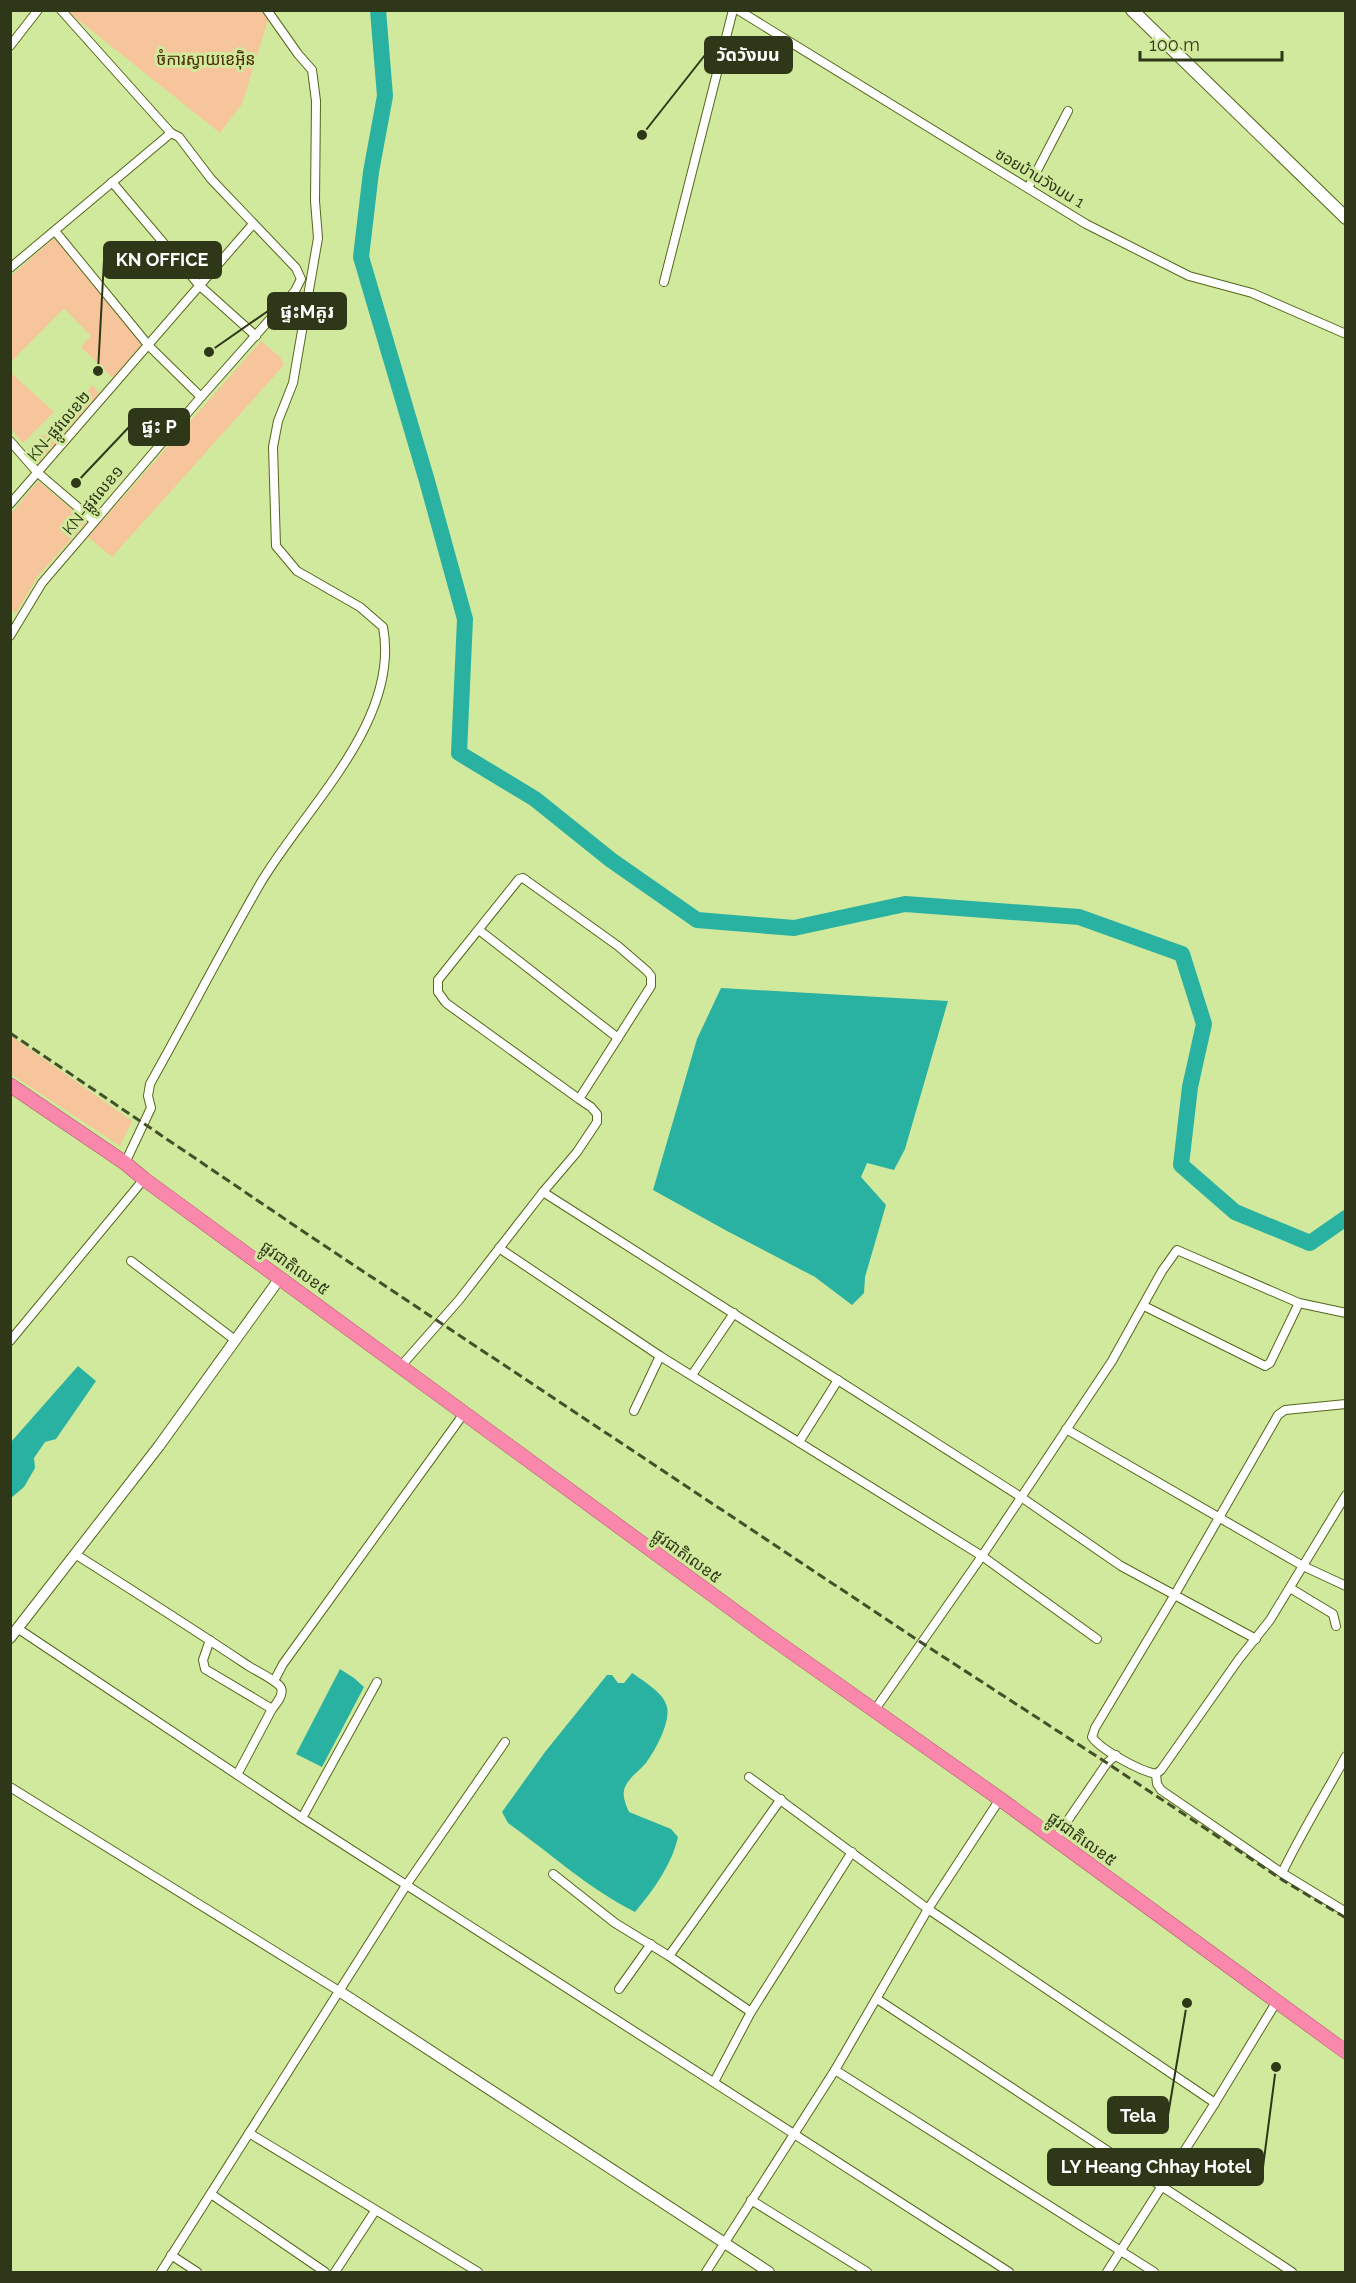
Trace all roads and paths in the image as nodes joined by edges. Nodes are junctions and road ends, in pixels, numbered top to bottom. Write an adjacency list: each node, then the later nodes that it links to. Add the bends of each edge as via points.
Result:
1 (38, 10): 7 (street)
2 (61, 10): 9 (street)
3 (267, 10): 33 (street, via 312,70 316,101 318,238 293,383 273,447 276,546 297,571 360,607 383,627 386,657 366,725 261,884 150,1084 152,1108)
4 (733, 10): 16 (street)
5 (738, 10): 11 (street, ซอยบ้านวังมน 1)
6 (1132, 10): 12 (main road)
7 (10, 46)
8 (1068, 111): 11 (street)
9 (171, 133): 10 (street); 13 (street, via 179,137)
10 (112, 182): 14 (street); 17 (street)
11 (1028, 188): 18 (street, ซอยบ้านวังมน 1, via 1086,224 1189,276 1252,293)
12 (1346, 218)
13 (253, 224): 17 (street, KN-ផ្លូវលេខ២); 19 (street, KN-ផ្លូវលេខ១, via 296,267 301,279)
14 (55, 231): 15 (street); 20 (street)
15 (10, 268)
16 (664, 282)
17 (199, 285): 19 (street); 20 (street, KN-ផ្លូវលេខ២)
18 (1346, 334)
19 (256, 336): 21 (street, KN-ផ្លូវលេខ១)
20 (149, 346): 21 (street); 23 (street, KN-ផ្លូវលេខ២)
21 (201, 397): 25 (street, KN-ផ្លូវលេខ១)
22 (10, 441): 23 (street)
23 (38, 473): 24 (street, KN-ផ្លូវលេខ២); 25 (street)
24 (10, 504)
25 (94, 521): 27 (street, KN-ផ្លូវលេខ១, via 42,583)
26 (10, 617): 27 (street)
27 (19, 622): 28 (street, KN-ផ្លូវលេខ១)
28 (10, 636)
29 (478, 930): 30 (street); 30 (street, via 515,881 523,878 618,946 647,970 651,986); 32 (street, via 438,980 441,997)
30 (618, 1038): 32 (street)
31 (10, 1085): 33 (highway, ផ្លូវជាតិលេខ៥)
32 (579, 1099): 35 (street, via 597,1114 597,1122)
33 (125, 1163): 34 (highway, ផ្លូវជាតិលេខ៥)
34 (144, 1179): 38 (highway, ផ្លូវជាតិលេខ៥); 44 (street)
35 (543, 1192): 36 (street); 41 (street)
36 (499, 1248): 45 (street); 46 (street)
37 (131, 1261): 43 (street)
38 (280, 1278): 43 (street); 46 (highway, ផ្លូវជាតិលេខ៥)
39 (1299, 1303): 40 (street, via 1177,1251); 40 (street, via 1266,1366); 42 (street)
40 (1144, 1306): 52 (street)
41 (734, 1313): 47 (street); 48 (street)
42 (1346, 1313)
43 (235, 1340): 57 (street)
44 (10, 1341)
45 (660, 1356): 47 (street); 50 (street)
46 (401, 1366): 51 (highway, ផ្លូវជាតិលេខ៥)
47 (692, 1375): 53 (street)
48 (838, 1380): 53 (street); 55 (street)
49 (1346, 1404): 56 (street, via 1278,1414)
50 (634, 1411)
51 (465, 1412): 68 (street); 71 (highway, ផ្លូវជាតិលេខ៥)
52 (1066, 1428): 55 (street); 56 (street)
53 (799, 1442): 58 (street)
54 (1346, 1495): 59 (street)
55 (1022, 1497): 58 (street); 62 (street, via 1121,1566)
56 (1219, 1517): 59 (street); 62 (street)
57 (75, 1554): 64 (street); 67 (street)
58 (982, 1556): 65 (street); 71 (street)
59 (1304, 1566): 60 (street); 61 (street)
60 (1346, 1586)
61 (1290, 1588): 63 (street, via 1333,1614); 66 (street)
62 (1174, 1596): 66 (street); 73 (street, via 1095,1728 1092,1737 1096,1743)
63 (1336, 1626)
64 (14, 1633): 75 (street)
65 (1097, 1639)
66 (1256, 1639): 76 (street)
67 (210, 1640): 68 (street); 70 (street, via 203,1660 205,1669)
68 (274, 1682): 70 (street, via 281,1692)
69 (377, 1682): 81 (street)
70 (272, 1709): 75 (street)
71 (874, 1711): 80 (highway, ផ្លូវជាតិលេខ៥)
72 (505, 1742): 86 (street)
73 (1116, 1755): 76 (street); 82 (street)
74 (1346, 1756): 84 (street)
75 (238, 1773): 81 (street)
76 (1156, 1774): 84 (street, via 1161,1790)
77 (749, 1777): 79 (street)
78 (10, 1787): 92 (street)
79 (781, 1799): 83 (street); 90 (street)
80 (1000, 1799): 82 (highway, ផ្លូវជាតិលេខ៥); 87 (street)
81 (302, 1818): 86 (street)
82 (1055, 1839): 94 (highway, ផ្លូវជាតិលេខ៥)
83 (852, 1852): 87 (street); 95 (street)
84 (1282, 1873): 88 (street)
85 (553, 1874): 89 (street, via 615,1923)
86 (407, 1884): 92 (street); 98 (street)
87 (928, 1909): 93 (street); 99 (street)
88 (1346, 1912)
89 (651, 1944): 90 (street); 91 (street)
90 (669, 1956): 95 (street)
91 (619, 1989)
92 (339, 1991): 100 (street); 106 (street)
93 (877, 1999): 97 (street); 102 (street)
94 (1277, 2001): 96 (highway, ផ្លូវជាតិលេខ៥); 99 (street)
95 (751, 2012): 98 (street)
96 (1346, 2052)
97 (835, 2070): 101 (street); 107 (street)
98 (714, 2082): 101 (street)
99 (1215, 2103): 102 (street)
100 (249, 2133): 103 (street); 105 (street)
101 (794, 2133): 104 (street); 117 (street)
102 (1162, 2186): 107 (street); 120 (street)
103 (211, 2194): 108 (street); 111 (street)
104 (751, 2200): 106 (street); 116 (street)
105 (375, 2211): 112 (street); 113 (street)
106 (723, 2244): 114 (street); 115 (street)
107 (1120, 2252): 118 (street); 119 (street)
108 (171, 2255): 109 (street); 110 (street)
109 (161, 2272)
110 (197, 2272)
111 (325, 2272)
112 (335, 2272)
113 (478, 2272)
114 (706, 2272)
115 (770, 2272)
116 (867, 2272)
117 (1009, 2272)
118 (1107, 2272)
119 (1154, 2272)
120 (1292, 2272)

